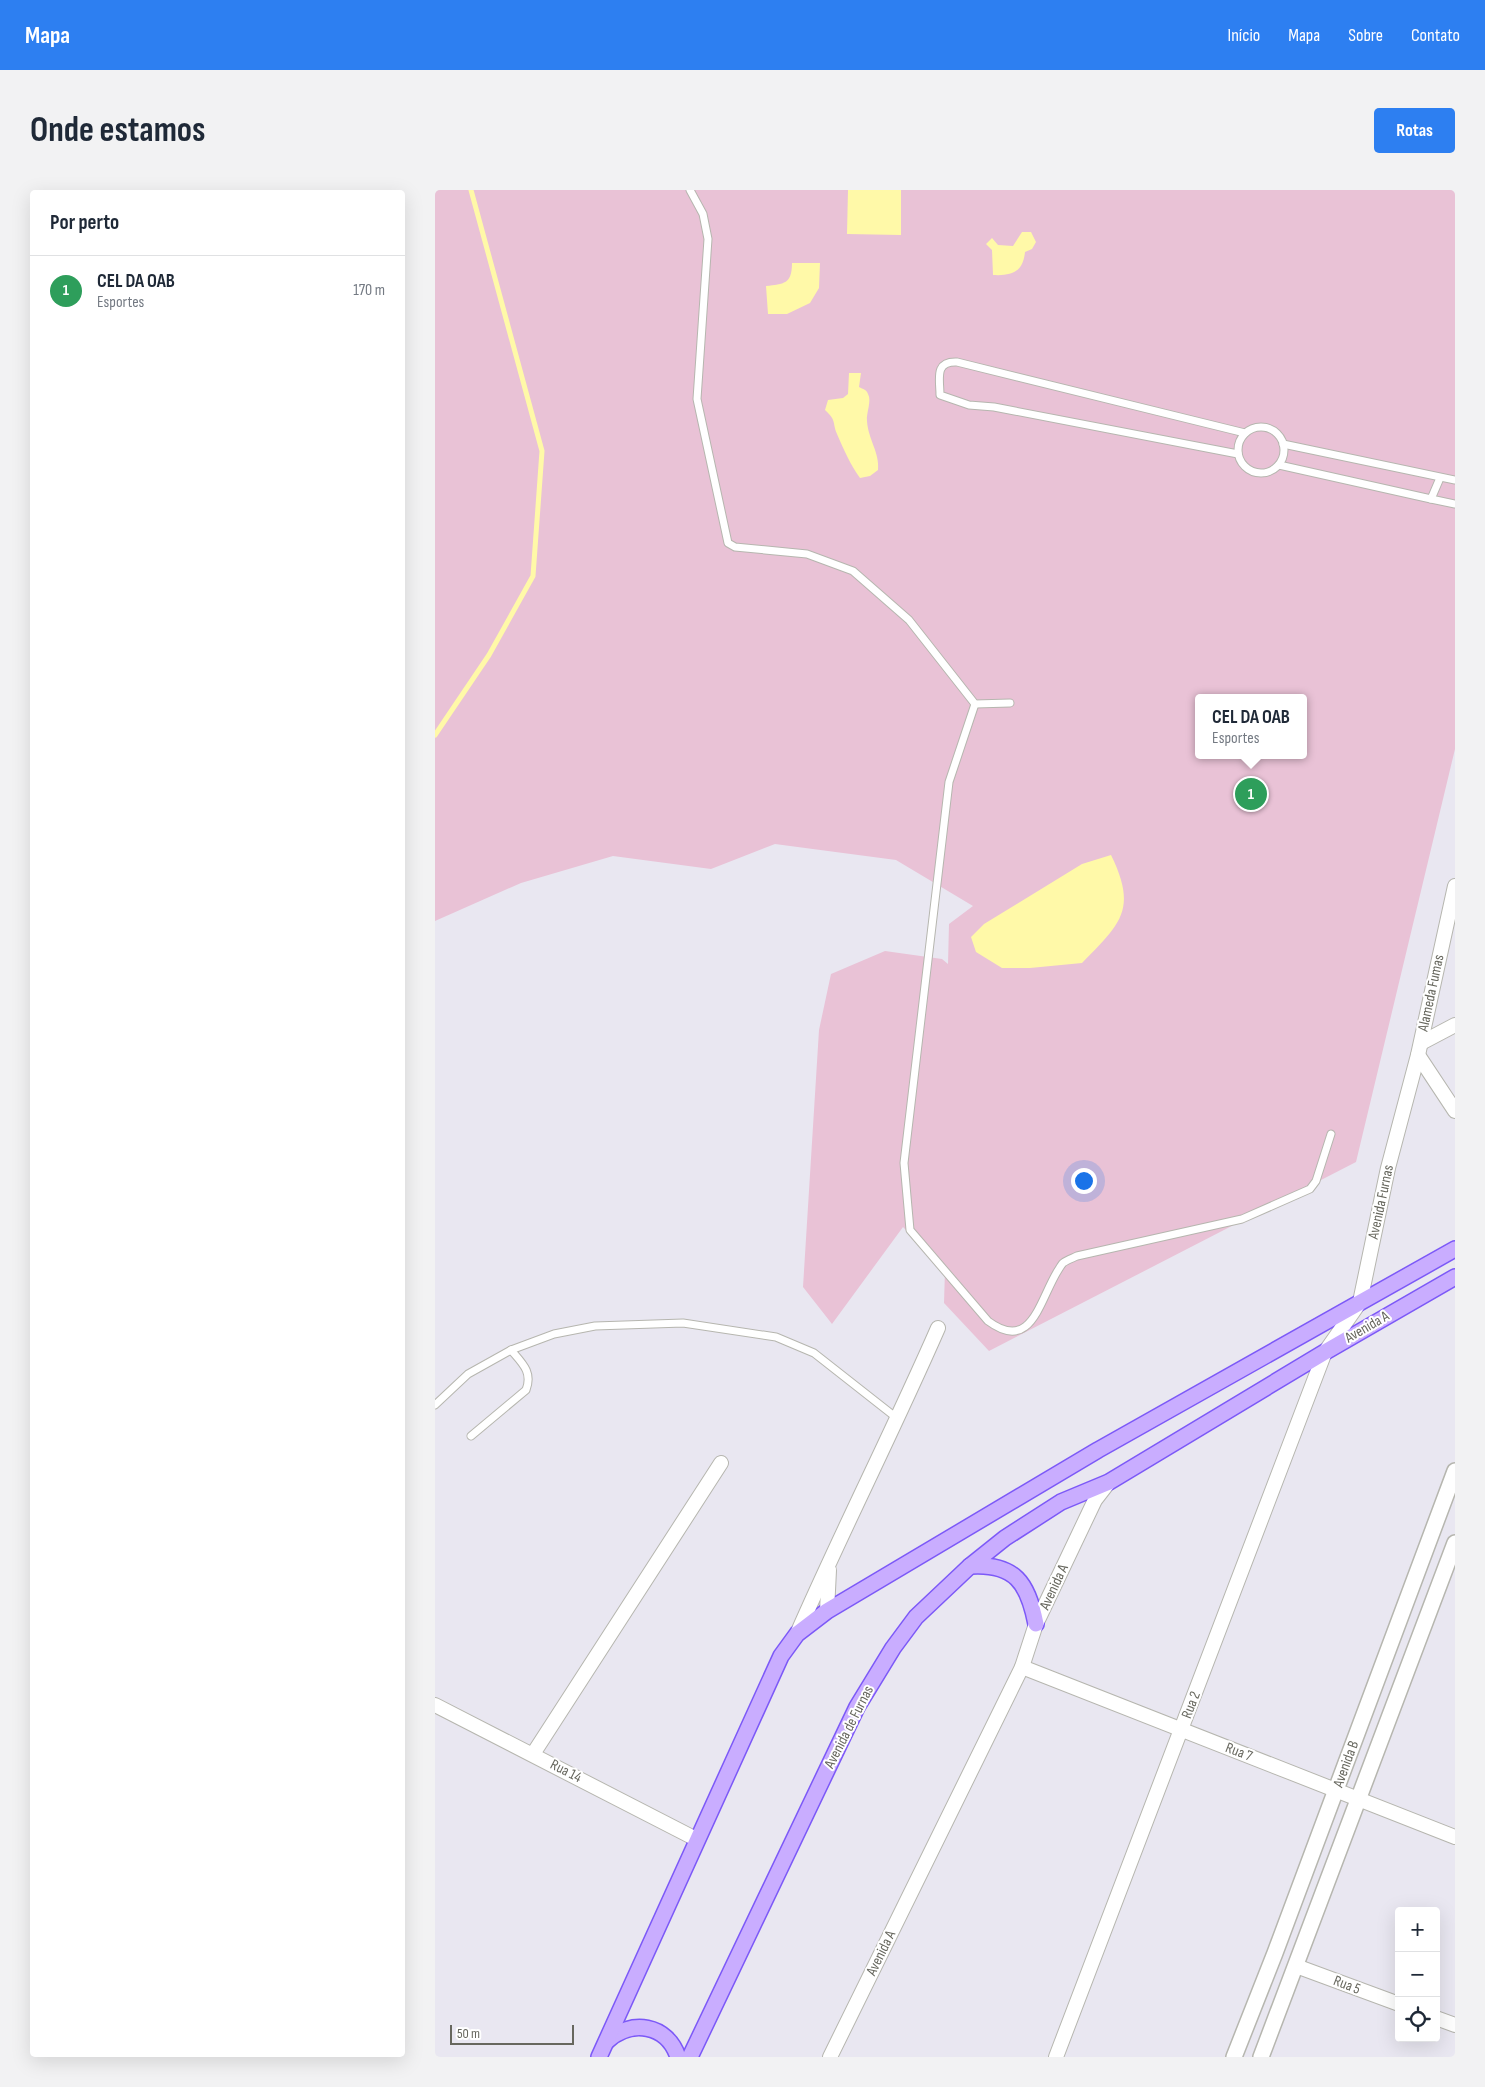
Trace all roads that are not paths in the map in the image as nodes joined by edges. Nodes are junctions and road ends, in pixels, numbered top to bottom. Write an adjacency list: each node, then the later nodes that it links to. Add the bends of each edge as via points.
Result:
1 (690, 190): 11 (lane, via 703,214 708,239 697,399 728,543 735,547 807,554 853,571 909,620)
2 (1245, 433): 3 (lane, via 1267,428); 4 (lane, via 1238,446); 4 (lane, via 957,362 948,362 939,373 940,395 969,406 994,407)
3 (1283, 444): 5 (lane); 6 (lane)
4 (1238, 454): 5 (lane, via 1252,471 1267,472)
5 (1279, 465): 8 (lane)
6 (1440, 478): 7 (lane); 8 (lane)
7 (1455, 480)
8 (1431, 499): 9 (lane)
9 (1455, 504)
10 (1010, 703): 11 (lane)
11 (975, 704): 16 (lane, via 949,782 904,1163 910,1230 988,1321 999,1330 1013,1332 1023,1329 1032,1320 1063,1263 1077,1256 1242,1219 1310,1188)
12 (1455, 886): 14 (street, Alameda Fumas)
13 (1455, 1025): 14 (street)
14 (1419, 1049): 15 (street); 19 (street, Avenida Furnas, via 1388,1168)
15 (1455, 1111)
16 (1331, 1134)
17 (1455, 1249): 19 (main road, Avenida A)
18 (1455, 1277): 22 (main road, Avenida A)
19 (1360, 1302): 22 (street, Avenida Furnas); 32 (main road, Avenida A, via 1098,1450)
20 (938, 1328): 24 (street)
21 (511, 1350): 23 (lane, via 468,1374); 24 (lane, via 554,1334 595,1326 683,1324 776,1337 814,1354); 25 (lane, via 528,1373 526,1390)
22 (1325, 1352): 28 (main road, Avenida A); 37 (street, Rua 2)
23 (435, 1405)
24 (898, 1420): 30 (street)
25 (471, 1436)
26 (721, 1463): 38 (street)
27 (1455, 1471): 39 (street, Avenida B)
28 (1109, 1482): 31 (main road, Avenida de Furnas, via 1061,1502 1005,1538); 33 (street, Avenida A, via 1095,1500)
29 (1455, 1543): 40 (street, Avenida B)
30 (829, 1560): 32 (street); 34 (street)
31 (970, 1566): 33 (main road, via 994,1566 1023,1584 1031,1600); 50 (main road, Avenida de Furnas, via 915,1617 857,1707)
32 (827, 1610): 34 (main road)
33 (1036, 1624): 35 (street, Avenida A)
34 (797, 1634): 42 (main road, via 781,1656)
35 (1021, 1667): 37 (street, Rua 7); 51 (street, Avenida A)
36 (435, 1705): 38 (street, Rua 14)
37 (1182, 1730): 39 (street, Rua 7); 52 (street, Rua 2)
38 (533, 1754): 42 (street, Rua 14)
39 (1336, 1790): 40 (street, Rua 7); 53 (street, Avenida B)
40 (1358, 1799): 41 (street, Rua 7); 43 (street, Avenida B)
41 (1455, 1837)
42 (696, 1839): 47 (main road)
43 (1296, 1966): 44 (street, Rua 5); 54 (street, Avenida B)
44 (1395, 2003)
45 (1440, 2020): 46 (street)
46 (1455, 2026)
47 (606, 2042): 48 (main road); 49 (main road, via 627,2028 650,2029 671,2041)
48 (599, 2057)
49 (678, 2057)
50 (690, 2057)
51 (830, 2057)
52 (1056, 2057)
53 (1234, 2057)
54 (1261, 2057)

